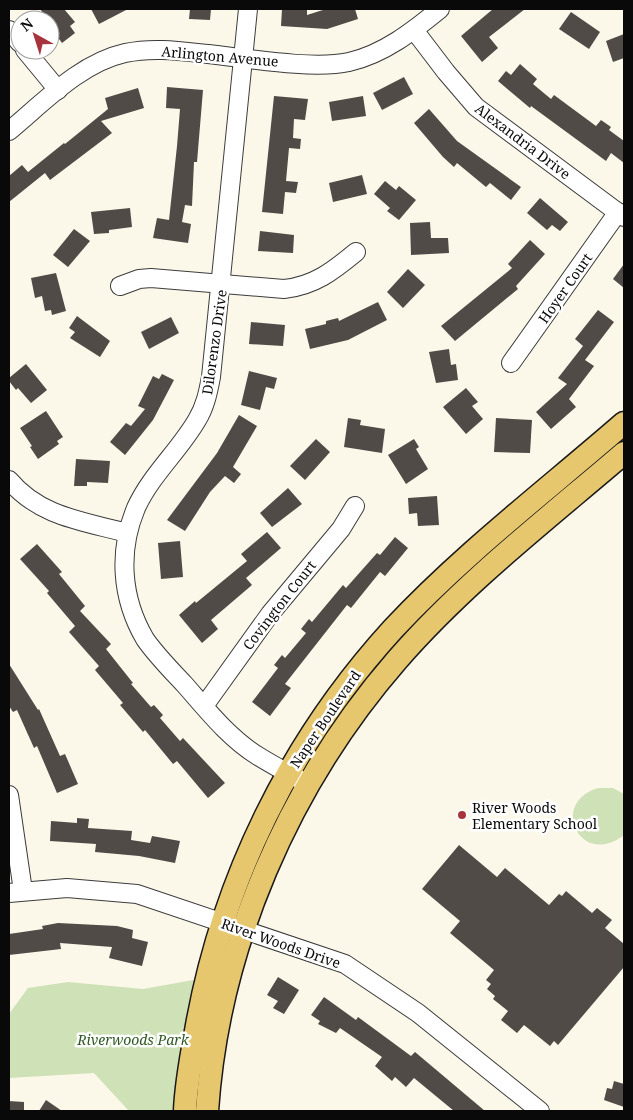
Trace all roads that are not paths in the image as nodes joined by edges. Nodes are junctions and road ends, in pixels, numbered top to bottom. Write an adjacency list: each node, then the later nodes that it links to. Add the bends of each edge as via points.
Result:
1 (248, 9): 4 (street, Dilorenzo Drive)
2 (440, 9): 3 (street, Arlington Avenue)
3 (414, 30): 4 (street, Arlington Avenue, via 378,51 349,62 316,64); 8 (street, Alexandria Drive, via 476,107)
4 (242, 58): 6 (street, Arlington Avenue, via 169,50 125,53 94,66); 10 (street, Dilorenzo Drive)
5 (34, 60): 6 (street)
6 (58, 90): 7 (street, Arlington Avenue)
7 (9, 131)
8 (621, 214): 12 (street, Hoyer Court)
9 (356, 252): 10 (street, via 326,276 300,288)
10 (222, 283): 11 (street, via 151,278); 17 (street, Dilorenzo Drive, via 206,401 197,421 146,490)
11 (120, 286)
12 (511, 363)
13 (624, 423): 19 (main road, Naper Boulevard, via 462,563 394,629 335,699)
14 (624, 453): 20 (main road, Naper Boulevard, via 459,596 398,659 359,708)
15 (9, 480): 17 (street, via 42,508)
16 (355, 506): 18 (street, Covington Court, via 341,529 270,614)
17 (127, 533): 18 (street, Dilorenzo Drive, via 124,575 135,618 146,640)
18 (204, 706): 19 (street, Dilorenzo Drive, via 236,740)
19 (288, 773): 20 (street, Dilorenzo Drive); 23 (main road, Naper Boulevard, via 252,842)
20 (308, 784): 24 (main road, Naper Boulevard, via 270,860)
21 (9, 796): 22 (street)
22 (16, 892): 23 (street, River Woods Drive, via 91,888 136,894)
23 (221, 922): 24 (street, River Woods Drive); 25 (main road, Naper Boulevard, via 203,987)
24 (244, 930): 26 (main road, Naper Boulevard, via 220,1022); 27 (street, River Woods Drive, via 345,964 418,1013)
25 (185, 1111)
26 (207, 1111)
27 (540, 1111)

